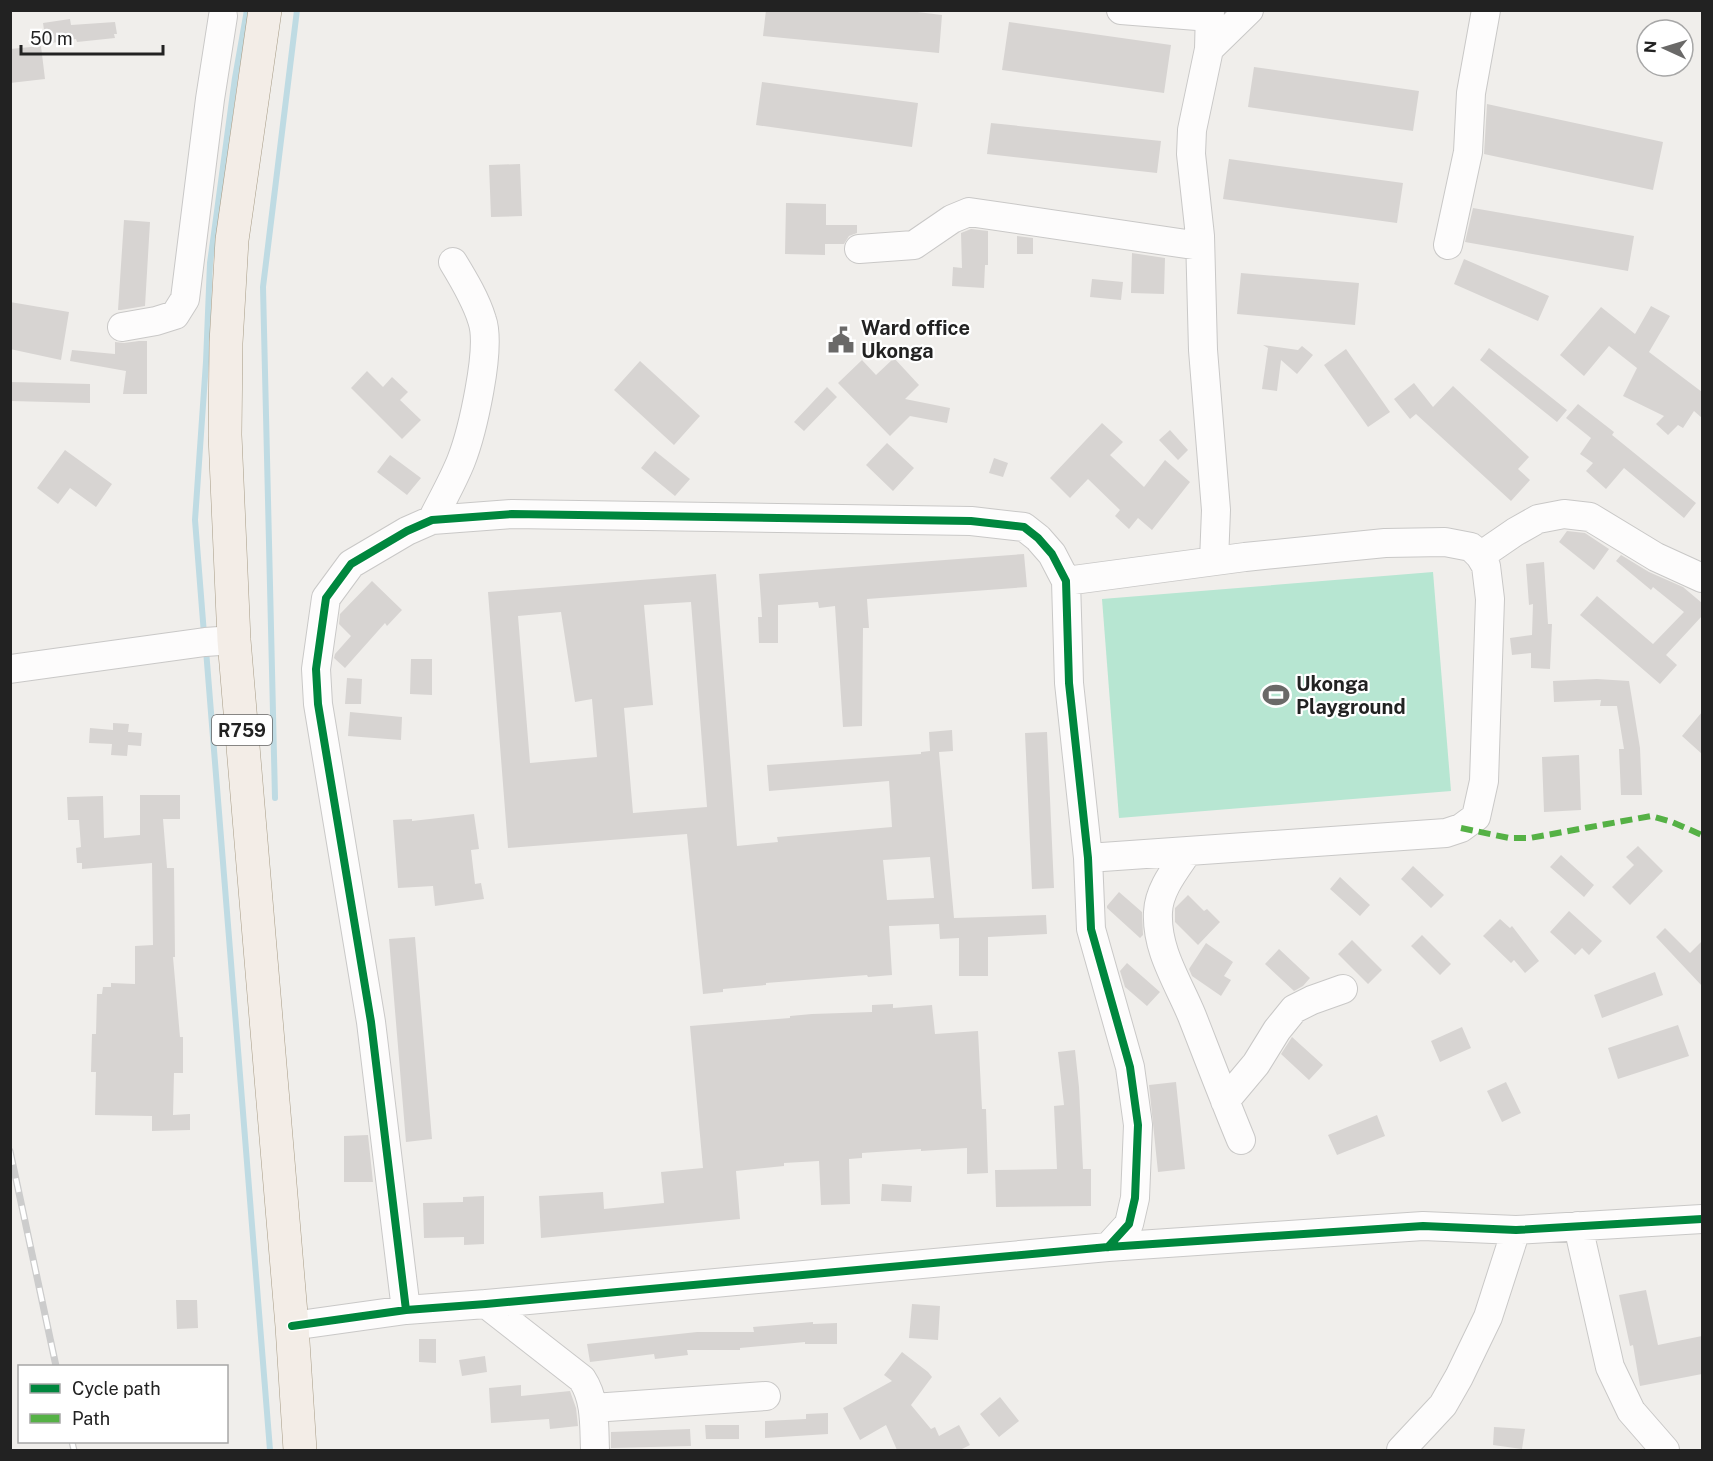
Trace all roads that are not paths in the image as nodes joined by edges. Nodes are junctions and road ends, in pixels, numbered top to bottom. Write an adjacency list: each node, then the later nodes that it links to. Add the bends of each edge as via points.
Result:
1 (1121, 10): 5 (street)
2 (1249, 10): 7 (street)
3 (1486, 10): 8 (street, via 1471,93 1468,152)
4 (219, 13): 6 (street); 12 (street, via 185,299 174,315)
5 (1210, 14): 7 (street)
6 (263, 25): 18 (main road, R759, via 232,240 226,343 225,435)
7 (1209, 49): 9 (street, via 1192,130)
8 (1448, 245)
9 (1200, 246): 10 (street, via 969,212 914,245); 15 (street, via 1203,350 1216,510)
10 (859, 249)
11 (453, 262): 13 (street, via 483,320 485,355 462,460)
12 (122, 327)
13 (432, 520): 17 (street, via 512,514 971,521 1024,527 1052,554); 30 (street, via 351,564 326,598 316,669 318,704 370,1022)
14 (1480, 556): 15 (street, via 1471,547 1445,542 1385,543); 16 (street, via 1538,519 1564,514 1590,517); 20 (street, via 1486,566 1490,599 1484,781 1476,817 1446,833)
15 (1214, 561): 17 (street)
16 (1702, 578)
17 (1066, 580): 21 (street, via 1069,683)
18 (234, 640): 19 (street); 31 (main road, R759)
19 (10, 669)
20 (1188, 851): 21 (street); 23 (street, via 1165,886 1158,911 1160,935 1167,961)
21 (1088, 858): 28 (street, via 1090,929 1130,1067 1138,1125 1135,1198 1129,1224)
22 (1343, 989): 23 (street, via 1294,1010)
23 (1226, 1101): 24 (street)
24 (1241, 1140)
25 (1702, 1219): 26 (street)
26 (1578, 1226): 27 (street); 37 (street, via 1610,1367 1632,1411)
27 (1516, 1230): 28 (street, via 1423,1226); 36 (street, via 1488,1317 1458,1377 1443,1405)
28 (1108, 1247): 29 (street)
29 (486, 1304): 30 (street); 33 (street, via 582,1379)
30 (406, 1310): 31 (street)
31 (292, 1326): 34 (main road, R759)
32 (766, 1396): 33 (street)
33 (593, 1408): 35 (street)
34 (300, 1450)
35 (595, 1450)
36 (1401, 1450)
37 (1665, 1450)

